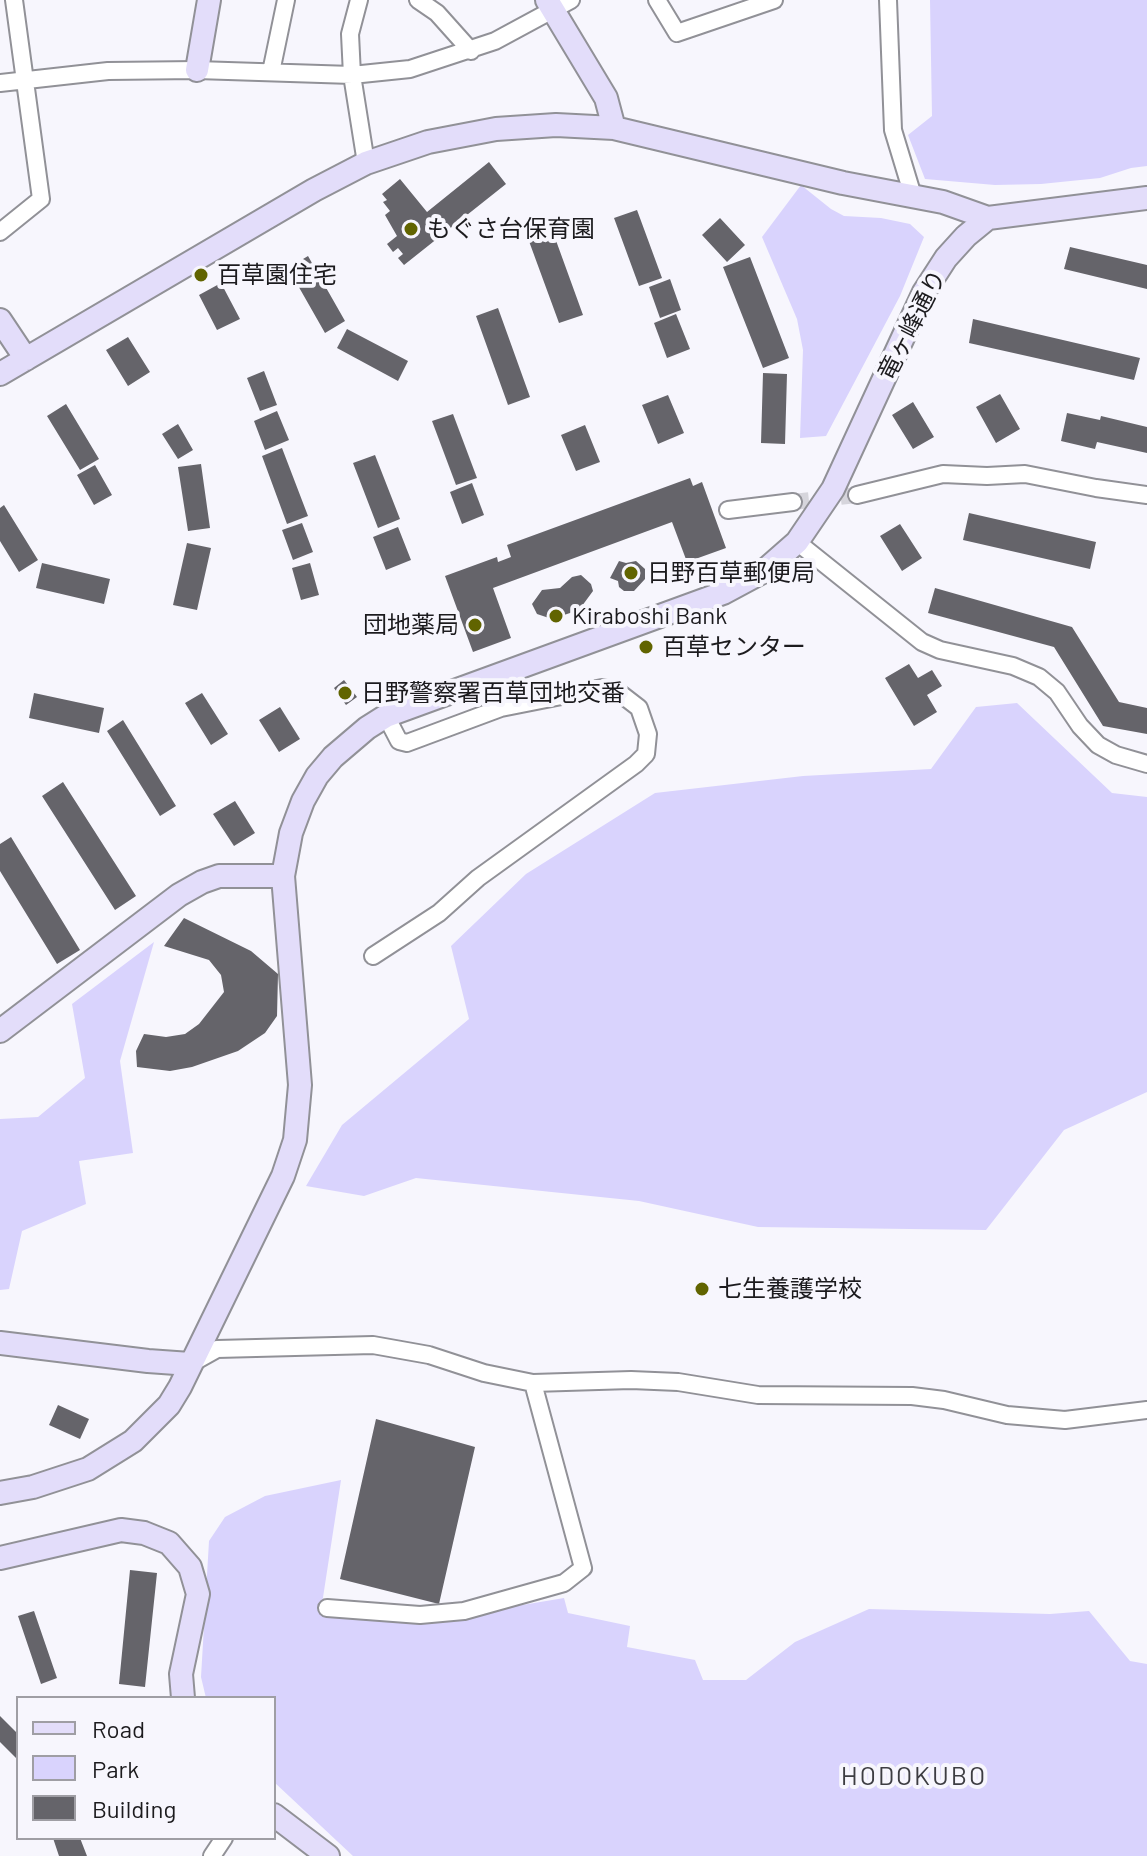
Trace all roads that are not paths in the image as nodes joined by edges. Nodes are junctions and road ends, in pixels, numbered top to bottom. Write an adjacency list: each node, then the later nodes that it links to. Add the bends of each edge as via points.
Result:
1 (14, 0): 14 (street)
2 (209, 0): 11 (street)
3 (286, 0): 12 (street)
4 (359, 0): 13 (street, via 350,34)
5 (418, 0): 10 (street)
6 (657, 0): 8 (street, via 677,33)
7 (888, 0): 18 (street, via 893,130)
8 (764, 2)
9 (557, 3): 10 (street); 16 (street, via 606,98)
10 (471, 51): 13 (street, via 410,69)
11 (197, 70): 12 (street); 14 (street, via 108,71)
12 (271, 72): 13 (street)
13 (352, 75): 17 (street)
14 (24, 80): 15 (street); 21 (street, via 41,199)
15 (0, 83)
16 (614, 128): 17 (street, via 496,129 428,142); 18 (street)
17 (366, 163): 23 (street)
18 (913, 196): 20 (street)
19 (1147, 198): 20 (street)
20 (988, 218): 29 (street, 竜ヶ峰通り, via 933,276 833,489)
21 (0, 232)
22 (0, 320): 23 (street)
23 (26, 359): 24 (street)
24 (0, 374)
25 (857, 495): 26 (street, via 943,474 1025,474)
26 (1147, 495)
27 (793, 502): 28 (street)
28 (728, 510)
29 (797, 542): 30 (street, 竜ヶ峰通り, via 764,571 723,593); 31 (street, via 922,642 1039,677 1098,745)
30 (386, 716): 32 (street, 竜ヶ峰通り, via 350,740 317,776 291,833); 33 (street, via 399,741 407,743 501,708 602,688 617,691 639,708 648,734 646,754 636,764 478,878 439,913)
31 (1147, 764)
32 (283, 876): 34 (street, via 219,876 202,882); 36 (street, 竜ヶ峰通り, via 300,1085 295,1140 283,1176)
33 (373, 956)
34 (0, 1031)
35 (0, 1343): 36 (street)
36 (190, 1364): 37 (street, via 217,1349 373,1345); 39 (street, 竜ヶ峰通り, via 169,1405 121,1450 74,1476)
37 (533, 1383): 38 (street, via 631,1380 779,1396 912,1396 1007,1415 1065,1420); 41 (street, via 583,1568 564,1583 464,1611 420,1615)
38 (1147, 1410)
39 (0, 1493)
40 (0, 1558): 42 (street, via 121,1530 169,1543 190,1567 198,1594 181,1674)
41 (327, 1608)
42 (183, 1696)
43 (276, 1817): 44 (street)
44 (328, 1856)

